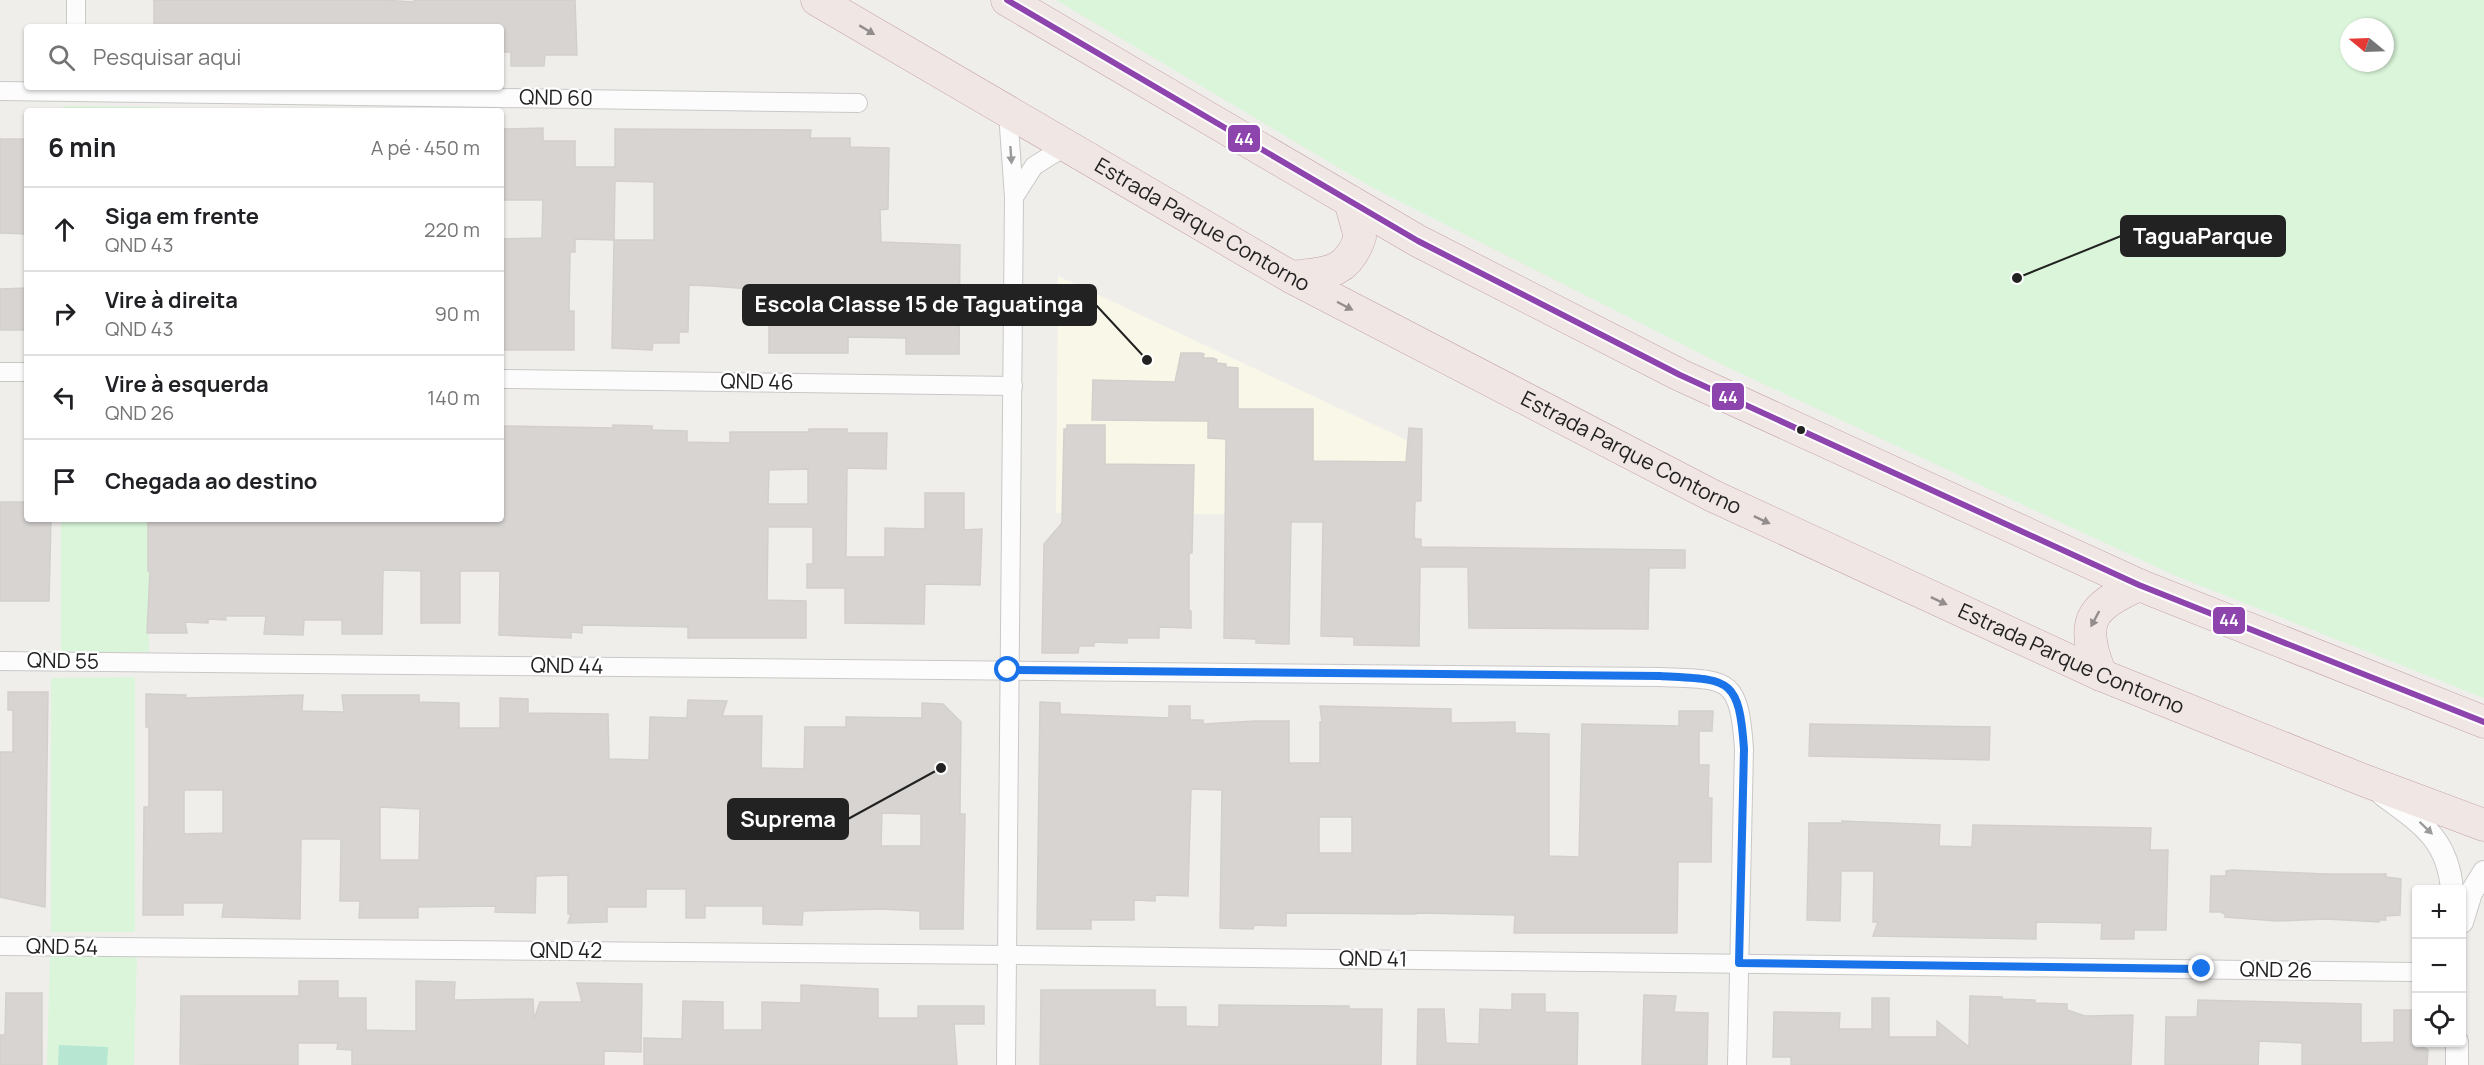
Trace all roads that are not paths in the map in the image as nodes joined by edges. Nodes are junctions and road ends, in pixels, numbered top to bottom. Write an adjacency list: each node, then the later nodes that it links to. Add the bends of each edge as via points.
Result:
1 (76, 0): 4 (street)
2 (817, 0): 9 (highway, Estrada Parque Contorno, one-way to 9)
3 (1007, 0): 12 (highway)
4 (76, 24)
5 (38, 90): 7 (street, QND 60)
6 (131, 90): 8 (street, QND 60)
7 (0, 91)
8 (858, 103)
9 (1008, 113): 10 (highway, Estrada Parque Contorno); 11 (street, one-way to 11)
10 (1066, 146): 11 (street, via 1034,166); 13 (highway, Estrada Parque Contorno)
11 (1014, 197): 17 (street)
12 (1350, 201): 13 (highway, via 1360,237 1344,265 1333,271); 18 (highway, via 1428,246 1680,375)
13 (1291, 277): 22 (highway, Estrada Parque Contorno, one-way to 22, via 1713,496)
14 (0, 372): 15 (street)
15 (24, 372)
16 (504, 379): 17 (street, QND 46)
17 (1013, 386): 21 (street)
18 (2139, 585): 22 (highway, one-way to 22, via 2103,605 2091,623 2089,641); 23 (highway)
19 (0, 661): 20 (street, QND 55)
20 (126, 662): 21 (street, QND 44)
21 (1008, 670): 31 (street); 32 (street, QND 44, via 1660,676 1716,681 1732,691 1742,724)
22 (2101, 675): 24 (highway, Estrada Parque Contorno)
23 (2484, 722)
24 (2363, 780): 25 (highway, Estrada Parque Contorno); 27 (street, one-way to 27, via 2430,831 2444,852)
25 (2484, 825)
26 (2484, 872): 28 (street)
27 (2451, 885)
28 (2466, 909)
29 (0, 946): 30 (street, QND 54)
30 (124, 948): 31 (street, QND 42)
31 (1008, 955): 32 (street, QND 41); 35 (street)
32 (1739, 963): 33 (street, QND 26); 36 (street, QND 44)
33 (2412, 972)
34 (2457, 1047): 37 (street)
35 (1006, 1065)
36 (1737, 1065)
37 (2457, 1065)

